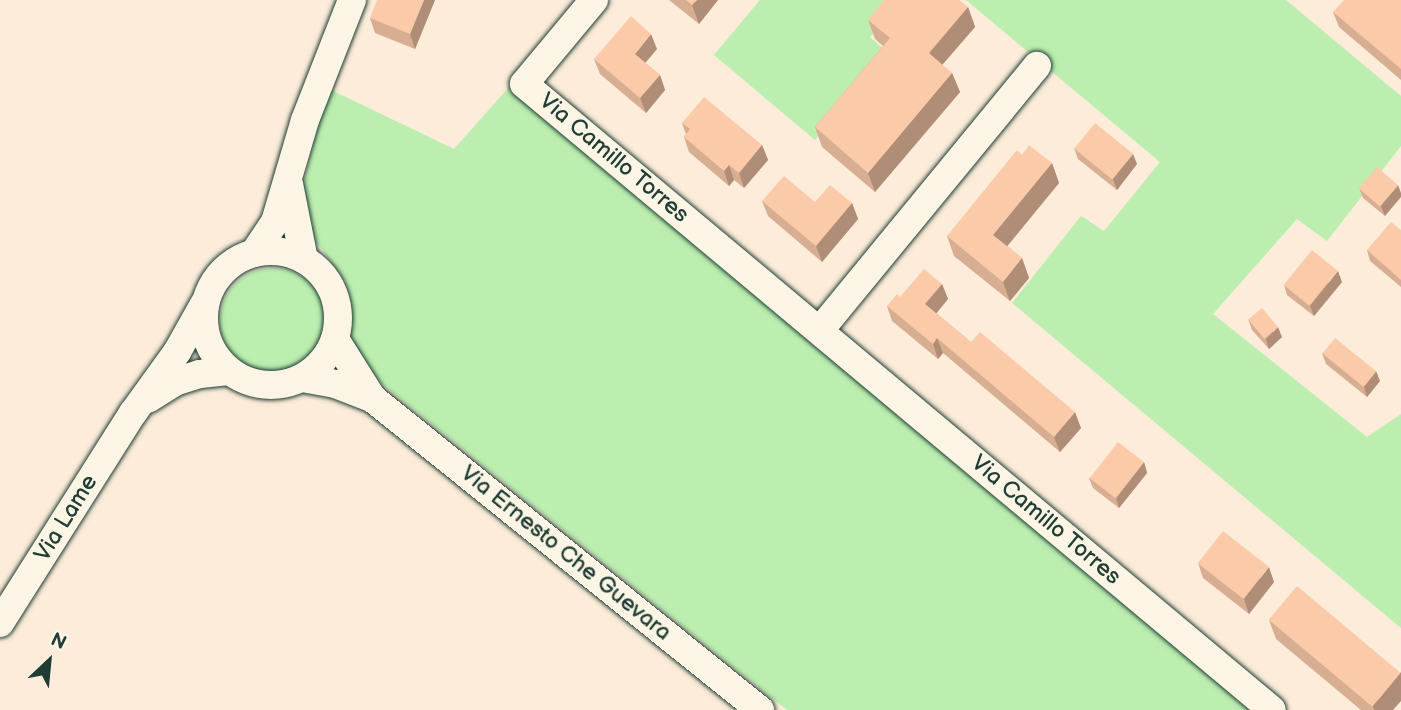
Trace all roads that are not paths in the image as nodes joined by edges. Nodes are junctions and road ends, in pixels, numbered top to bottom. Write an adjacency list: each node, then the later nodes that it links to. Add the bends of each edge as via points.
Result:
1 (352, 0): 4 (street, via 305,120)
2 (594, 0): 8 (street, Via Camillo Torres, via 524,84)
3 (1037, 66): 8 (street)
4 (289, 184): 5 (street, via 272,230); 6 (street)
5 (254, 253): 6 (street, via 281,252); 7 (street, via 226,268)
6 (304, 260): 9 (street, via 323,275 336,300)
7 (206, 301): 10 (street, via 208,342); 13 (street, Via Lame, via 177,352)
8 (820, 330): 16 (street, Via Camillo Torres)
9 (335, 339): 11 (street, via 321,364); 12 (street, Via Ernesto Che Guevara)
10 (229, 371): 11 (street, via 269,386); 13 (street, Via Lame, via 177,381)
11 (302, 378): 12 (street, Via Ernesto Che Guevara)
12 (372, 398): 15 (street, Via Ernesto Che Guevara)
13 (133, 413): 14 (street, Via Lame)
14 (0, 623)
15 (760, 710)
16 (1272, 710)

